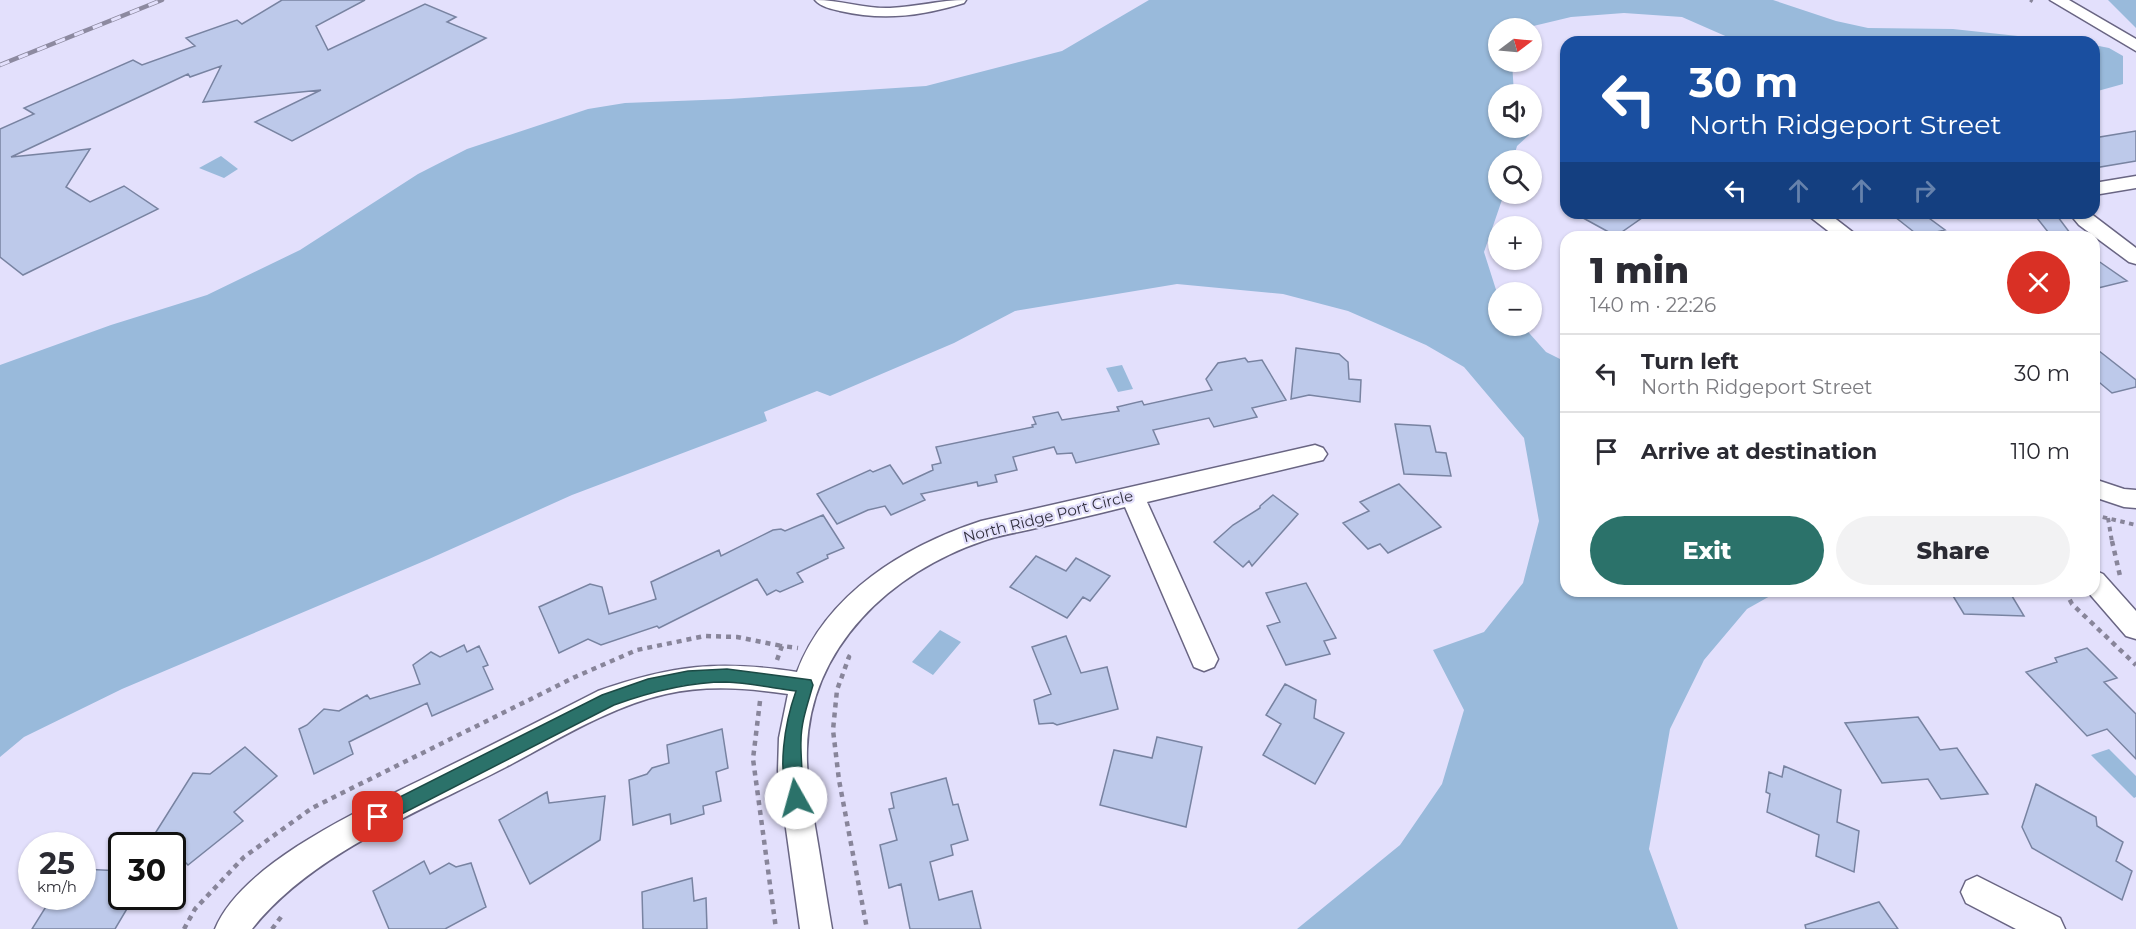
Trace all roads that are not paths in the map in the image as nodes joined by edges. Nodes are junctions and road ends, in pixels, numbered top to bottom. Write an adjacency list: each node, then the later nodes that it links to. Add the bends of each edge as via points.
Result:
1 (823, 0): 2 (street, via 848,9 887,13 927,9)
2 (958, 0)
3 (2058, 0): 4 (street)
4 (2136, 46)
5 (2136, 182): 6 (street)
6 (2100, 188)
7 (1824, 219): 9 (street)
8 (2084, 219): 11 (street)
9 (1840, 231)
10 (2100, 231): 12 (street)
11 (2100, 231)
12 (2136, 258)
13 (1316, 454): 15 (street, North Ridge Port Circle)
14 (2100, 490): 16 (street)
15 (1132, 496): 19 (street); 20 (street, North Ridge Port Circle, via 981,531 915,558 867,594 840,623 820,652)
16 (2136, 499)
17 (2100, 588): 18 (street)
18 (2136, 627)
19 (1204, 659)
20 (805, 685): 22 (street, via 727,676 688,678 608,700 311,854 271,885); 23 (street, North Ridge Port Circle, via 797,711 792,776)
21 (1977, 892): 24 (street)
22 (231, 929)
23 (816, 929)
24 (2049, 929)

